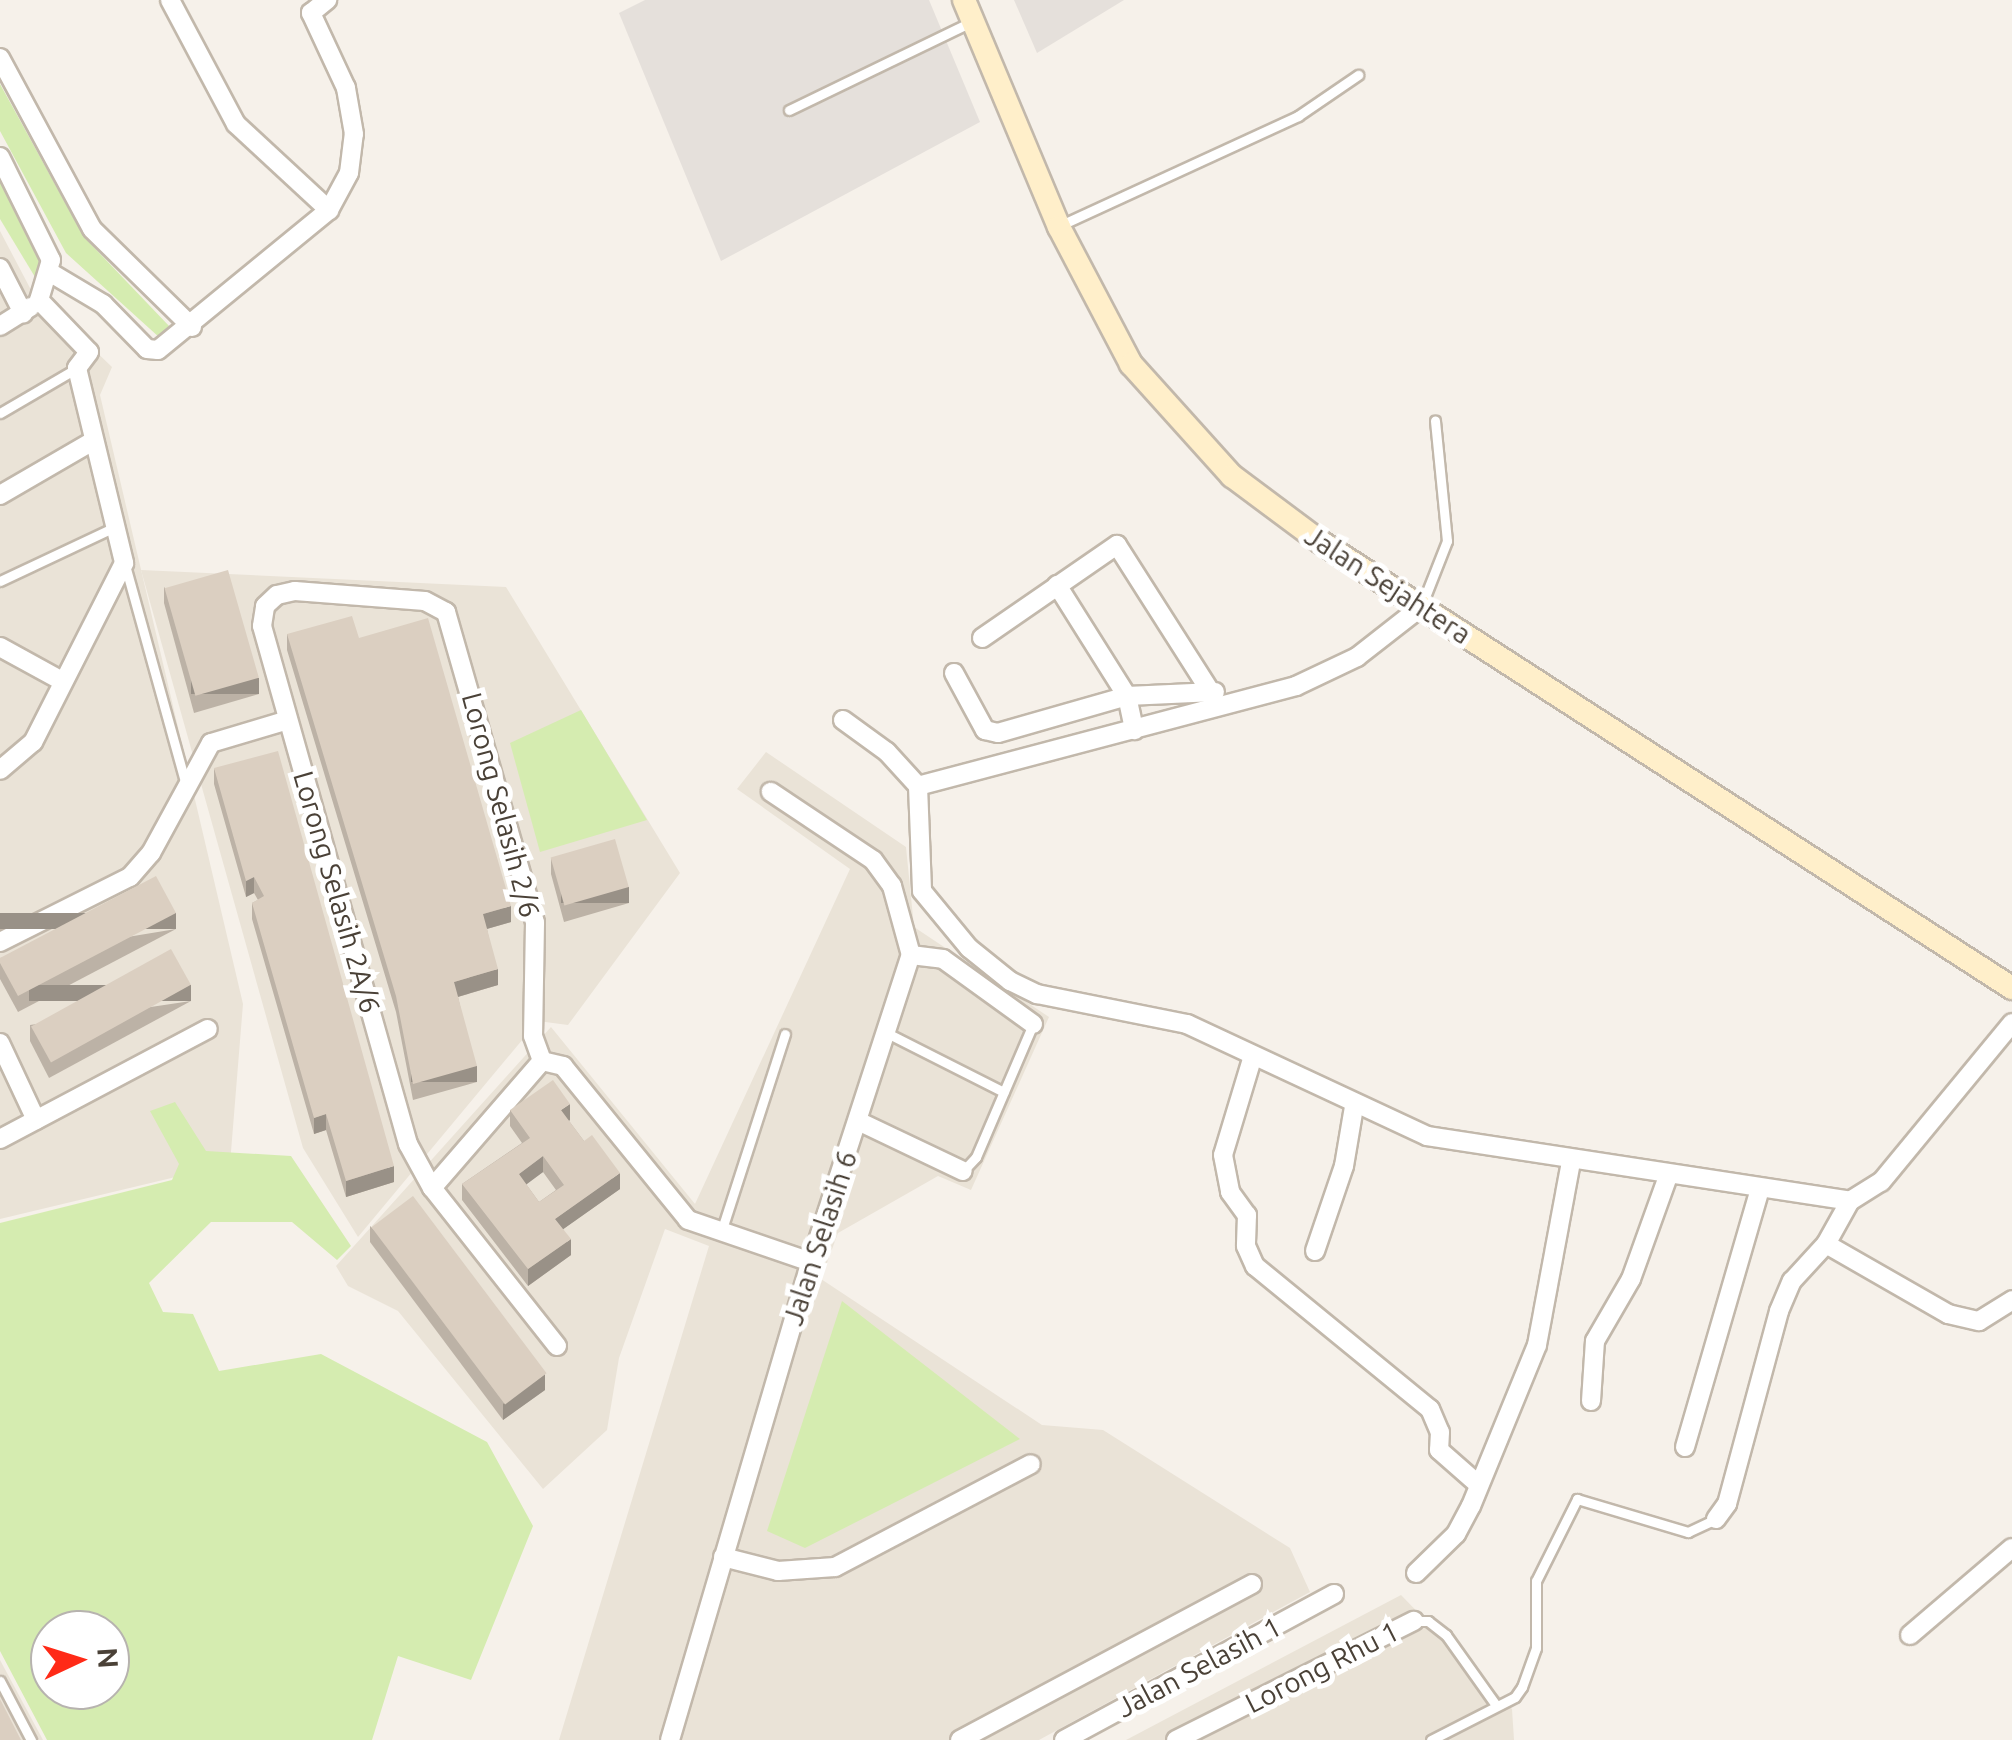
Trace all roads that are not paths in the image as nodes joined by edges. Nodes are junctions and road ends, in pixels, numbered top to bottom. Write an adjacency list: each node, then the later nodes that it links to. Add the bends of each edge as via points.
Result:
1 (170, 0): 8 (street, via 236,124)
2 (327, 0): 8 (street, via 311,13 346,88 354,134 348,173)
3 (969, 10): 6 (lane); 9 (main road, Jalan Sejahtera)
4 (0, 58): 15 (street, via 92,229)
5 (1358, 75): 9 (lane, via 1298,116)
6 (789, 110)
7 (0, 157): 11 (street, via 41,234)
8 (330, 210): 15 (street)
9 (1059, 226): 25 (main road, Jalan Sejahtera, via 1132,364 1182,428 1247,487)
10 (0, 268): 13 (street)
11 (51, 273): 12 (street); 15 (street, via 103,304 147,349 171,345)
12 (39, 300): 13 (street); 16 (street, via 89,352)
13 (23, 313): 14 (street)
14 (0, 326)
15 (192, 327)
16 (76, 368): 17 (lane); 19 (street)
17 (0, 413)
18 (1435, 421): 25 (lane, via 1447,541)
19 (93, 441): 20 (street); 21 (street)
20 (0, 495)
21 (115, 527): 22 (street); 23 (lane)
22 (124, 563): 30 (street); 38 (lane)
23 (0, 581)
24 (1057, 585): 27 (street); 31 (street, via 1118,545); 32 (street)
25 (1420, 607): 33 (street, via 1357,657); 45 (main road, Jalan Sejahtera)
26 (446, 612): 34 (street, Lorong Selasih 2A/6, via 425,601 277,595 265,606 262,626); 53 (street, Lorong Selasih 2/6, via 535,923 533,1036)
27 (982, 638)
28 (0, 647): 30 (street)
29 (954, 673): 32 (street, via 985,730 998,733)
30 (62, 681): 37 (street, via 33,742)
31 (1210, 691): 32 (street); 33 (street)
32 (1127, 696): 36 (street)
33 (1250, 700): 36 (street)
34 (288, 720): 38 (street, via 210,744); 62 (street, Lorong Selasih 2A/6, via 408,1144)
35 (843, 720): 39 (street, via 887,752)
36 (1134, 730): 39 (street)
37 (0, 770)
38 (185, 781): 43 (street, via 151,853 130,877)
39 (918, 786): 41 (street)
40 (771, 792): 42 (street, via 873,860)
41 (922, 890): 42 (street); 52 (street, via 970,948 1010,981 1037,994 1187,1024)
42 (900, 910): 44 (street)
43 (0, 942)
44 (912, 955): 47 (street, via 943,959); 49 (street, Jalan Selasih 6)
45 (2012, 988)
46 (2012, 1023): 64 (street, via 1880,1182)
47 (1034, 1024): 54 (lane)
48 (208, 1029): 56 (street)
49 (885, 1032): 54 (lane); 57 (street, Jalan Selasih 6)
50 (786, 1034): 65 (lane)
51 (0, 1044): 56 (street)
52 (1252, 1059): 55 (street); 74 (street, via 1223,1155 1224,1177 1248,1215 1246,1246 1255,1266 1430,1409 1440,1432 1438,1450)
53 (542, 1061): 62 (street); 65 (street, via 563,1066 688,1220)
54 (1004, 1092): 60 (lane, via 976,1156)
55 (1354, 1107): 59 (street, via 1427,1136); 67 (street, via 1344,1166)
56 (36, 1120): 58 (street)
57 (858, 1120): 60 (street); 68 (street, Jalan Selasih 6)
58 (0, 1139)
59 (1570, 1161): 61 (street); 74 (street, via 1537,1345)
60 (962, 1170)
61 (1668, 1176): 63 (street); 71 (street, via 1631,1279 1595,1341)
62 (432, 1188): 70 (street)
63 (1760, 1192): 64 (street); 72 (street)
64 (1850, 1201): 66 (street)
65 (720, 1234): 68 (street)
66 (1826, 1244): 69 (street, via 1948,1314 1979,1321); 75 (street, via 1792,1281 1778,1311 1727,1504)
67 (1315, 1251)
68 (811, 1262): 77 (street, Jalan Selasih 6)
69 (2012, 1300)
70 (557, 1346)
71 (1591, 1400)
72 (1686, 1447)
73 (1032, 1464): 77 (street, via 835,1567 778,1571)
74 (1479, 1485): 78 (street, via 1456,1534)
75 (1716, 1519): 84 (lane, via 1688,1532 1577,1499 1536,1581 1536,1648 1522,1687)
76 (2012, 1548): 82 (street)
77 (723, 1557): 86 (street, Jalan Selasih 6)
78 (1416, 1573)
79 (1252, 1584): 87 (street)
80 (1334, 1594): 88 (street, Jalan Selasih 1)
81 (1414, 1620): 84 (lane, via 1428,1621 1446,1635); 89 (street, Lorong Rhu 1)
82 (1910, 1635)
83 (0, 1681): 85 (lane)
84 (1496, 1705): 90 (lane)
85 (31, 1740)
86 (670, 1740)
87 (960, 1740)
88 (1064, 1740)
89 (1176, 1740)
90 (1431, 1740)

